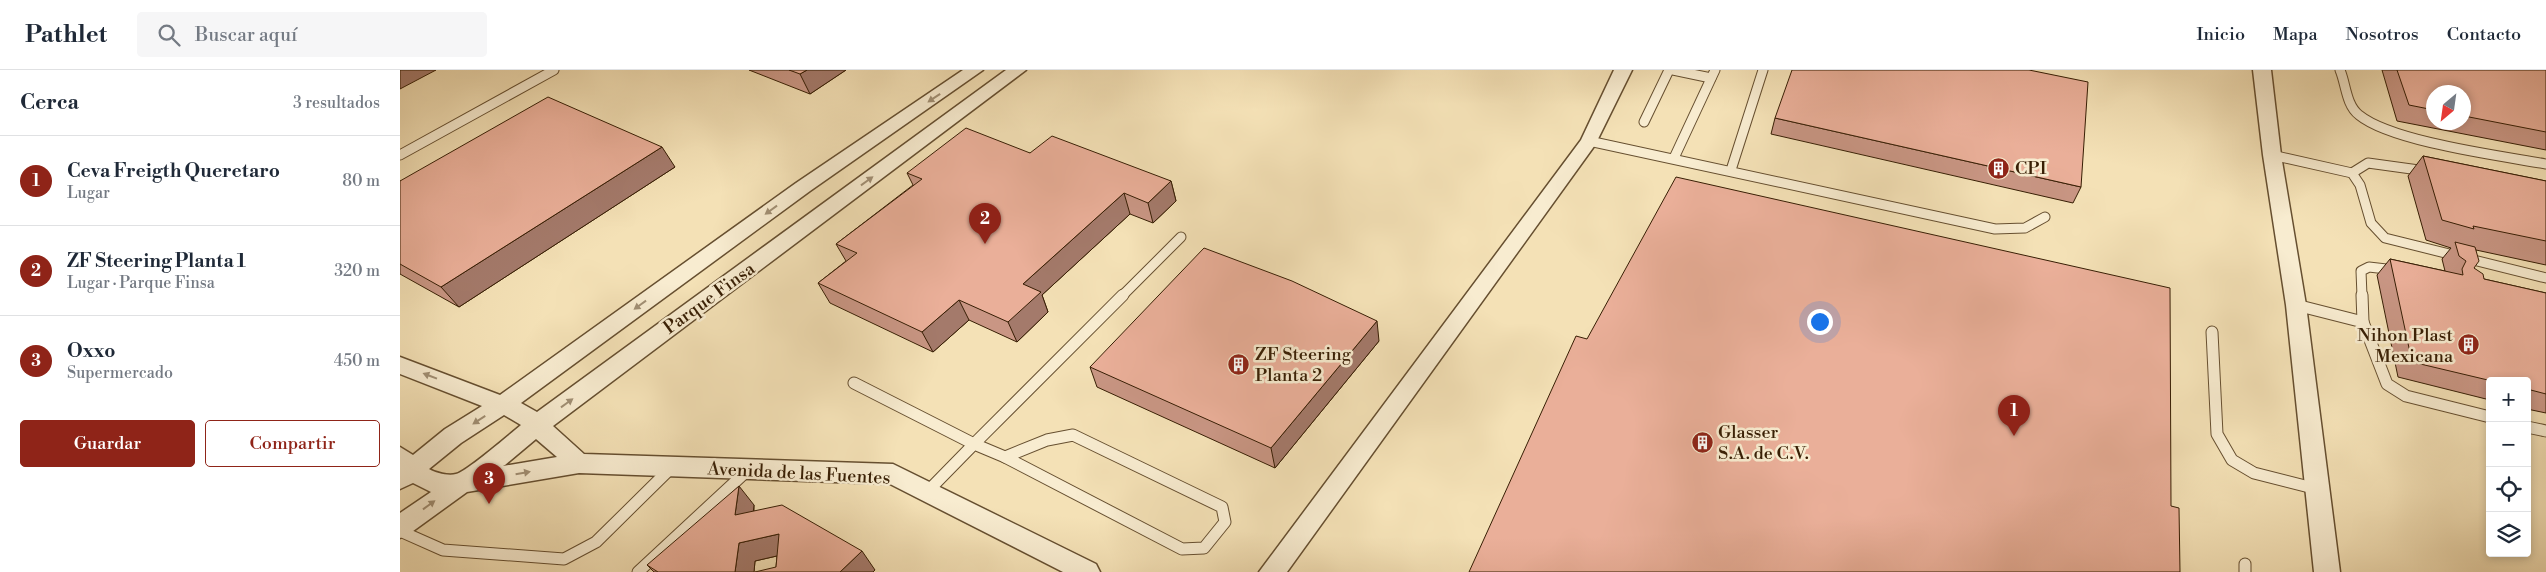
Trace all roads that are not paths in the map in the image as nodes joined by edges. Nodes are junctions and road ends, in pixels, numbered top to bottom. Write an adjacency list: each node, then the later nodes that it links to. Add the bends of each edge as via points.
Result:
1 (554, 70): 14 (lane)
2 (1017, 70): 11 (street, Parque Finsa)
3 (1623, 70): 13 (street)
4 (1669, 70): 12 (lane)
5 (1673, 70): 9 (lane)
6 (1763, 70): 18 (lane)
7 (2262, 70): 15 (street)
8 (2340, 70): 17 (lane, via 2349,102 2359,114 2376,125)
9 (1713, 74): 16 (lane)
10 (966, 76): 11 (street); 21 (street, one-way to 21)
11 (989, 91): 22 (street, Parque Finsa, one-way to 11)
12 (1644, 122)
13 (1589, 141): 16 (lane); 50 (street)
14 (400, 155)
15 (2272, 155): 19 (lane); 27 (street)
16 (1674, 158): 18 (lane)
17 (2546, 164)
18 (1731, 170): 23 (lane, via 1996,229 2025,228)
19 (2352, 173): 20 (lane, via 2368,163); 26 (lane, via 2360,185 2371,223 2385,238)
20 (2435, 174)
21 (803, 187): 22 (street); 32 (street, one-way to 32)
22 (838, 202): 34 (street, Parque Finsa, one-way to 22)
23 (2045, 216)
24 (1181, 237): 37 (lane)
25 (2409, 272): 28 (lane, via 2369,267 2361,271)
26 (2546, 278)
27 (2296, 305): 28 (lane); 44 (street)
28 (2363, 322): 33 (lane, via 2387,384 2406,396)
29 (2212, 332): 44 (lane, via 2217,434 2232,460 2254,473)
30 (400, 365): 32 (street, one-way to 30)
31 (854, 383): 37 (lane)
32 (502, 405): 34 (street, via 523,413); 41 (street, one-way to 41)
33 (2486, 416)
34 (537, 425): 39 (street); 43 (street, Parque Finsa, via 497,458)
35 (2531, 428): 36 (lane)
36 (2546, 431)
37 (974, 444): 38 (lane); 45 (lane)
38 (1005, 458): 38 (lane, via 1182,549 1204,548 1225,522 1222,507 1073,435 1047,440)
39 (579, 463): 40 (street, Avenida de las Fuentes); 43 (street, Avenida de las Fuentes, one-way to 39)
40 (672, 467): 42 (street, Avenida de las Fuentes); 47 (lane, via 596,542 564,559 443,550)
41 (404, 468): 43 (street, Avenida de las Fuentes, via 430,482)
42 (749, 470): 45 (street, Avenida de las Fuentes, via 893,474); 48 (lane)
43 (458, 484): 46 (street, Parque Finsa, one-way to 43)
44 (2317, 489): 51 (street)
45 (927, 492): 49 (street, Avenida de las Fuentes)
46 (400, 527)
47 (400, 531)
48 (638, 572)
49 (1087, 572)
50 (1272, 572)
51 (2326, 572)

